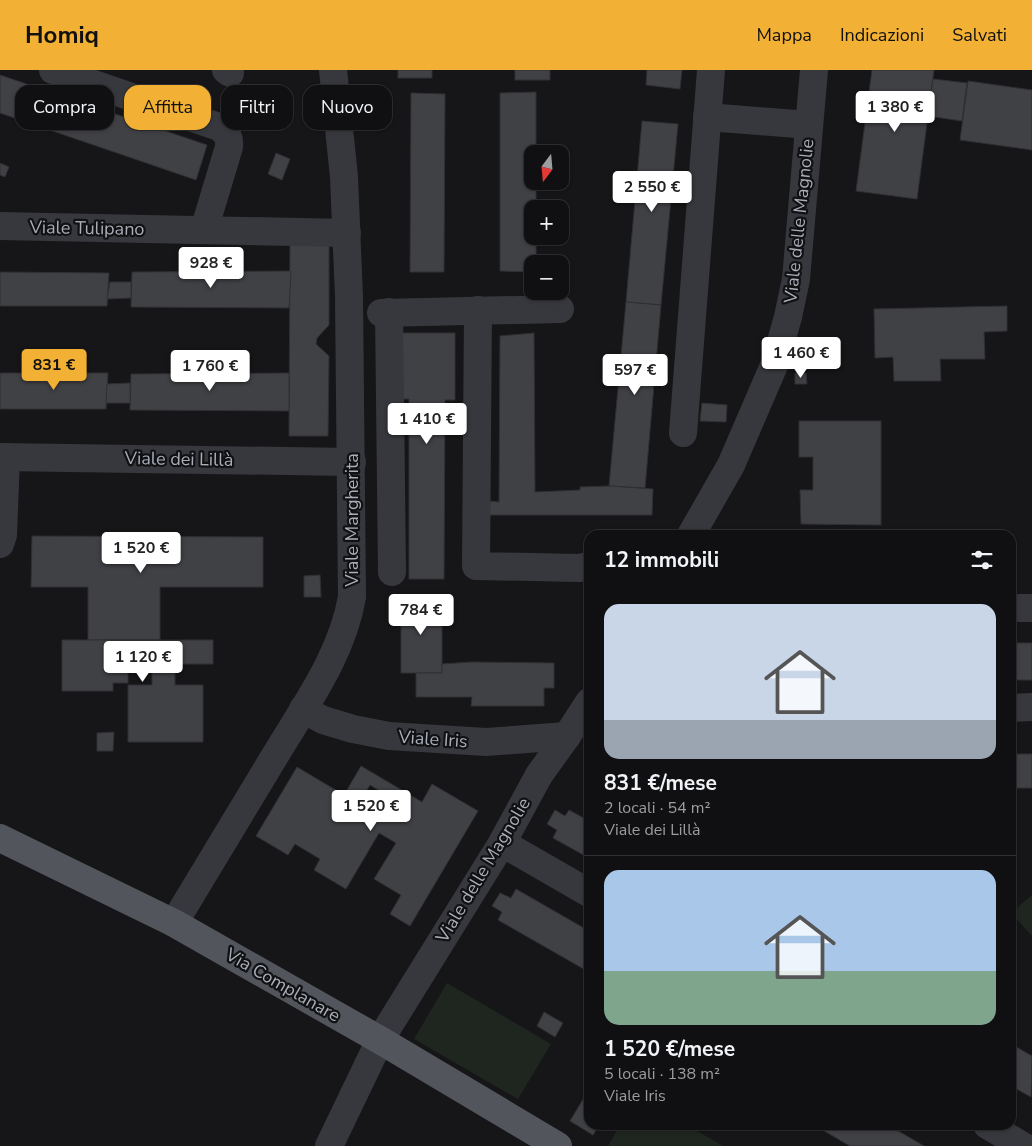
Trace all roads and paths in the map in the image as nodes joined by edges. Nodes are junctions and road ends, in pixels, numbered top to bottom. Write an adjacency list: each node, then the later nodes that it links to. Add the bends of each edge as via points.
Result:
1 (53, 70): 8 (street, via 224,130 229,147)
2 (333, 70): 9 (street, Viale Margherita)
3 (711, 70): 5 (street)
4 (814, 70): 6 (street, Viale delle Magnolie)
5 (707, 117): 6 (street, Viale delle Magnolie); 15 (street)
6 (809, 125): 18 (street, Viale delle Magnolie, via 796,279 786,327 775,363 731,465)
7 (0, 226): 8 (street, Viale Tulipano)
8 (204, 230): 9 (street, Viale Tulipano)
9 (347, 233): 10 (street, Viale Margherita)
10 (349, 297): 13 (street, via 374,298); 14 (street, Viale Margherita)
11 (560, 309): 12 (street)
12 (478, 310): 13 (street); 20 (street, via 476,566)
13 (385, 313): 14 (street, via 373,325); 21 (street)
14 (350, 328): 17 (street, Viale Margherita)
15 (683, 433)
16 (3, 457): 17 (street, Viale dei Lillà); 19 (street, Viale dei Lillà, via 3,535)
17 (352, 462): 26 (street, Viale Margherita, via 352,597 349,616 330,662)
18 (694, 530)
19 (0, 544)
20 (584, 567)
21 (392, 572)
22 (1016, 608): 23 (street)
23 (1032, 608)
24 (1032, 707): 25 (street)
25 (1016, 708)
26 (303, 709): 28 (street, Viale Iris, via 352,729 389,736 486,742); 32 (street, Viale Margherita)
27 (584, 710): 28 (street, Viale delle Magnolie)
28 (567, 736): 30 (street, Viale delle Magnolie, via 539,775)
29 (0, 838): 32 (main road, Via Complanare)
30 (502, 843): 31 (street); 33 (street, Viale delle Magnolie)
31 (584, 891)
32 (174, 923): 33 (main road, Via Complanare)
33 (380, 1040): 35 (street, Viale delle Magnolie); 36 (main road, Via Complanare)
34 (996, 1130): 37 (street)
35 (329, 1146)
36 (558, 1146)
37 (1023, 1146)

